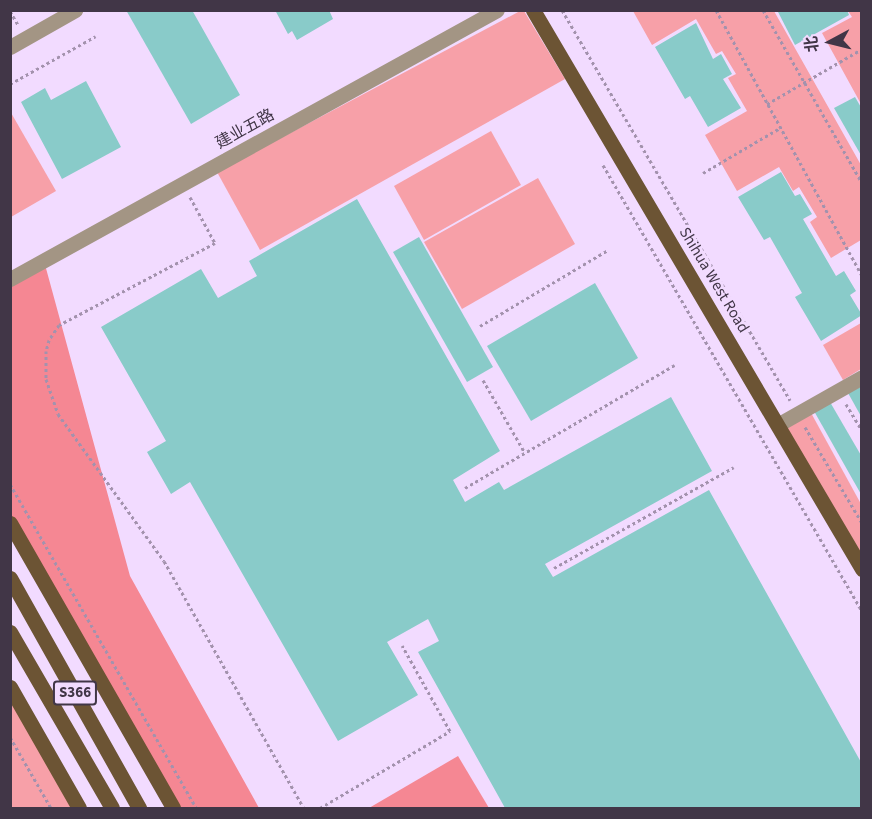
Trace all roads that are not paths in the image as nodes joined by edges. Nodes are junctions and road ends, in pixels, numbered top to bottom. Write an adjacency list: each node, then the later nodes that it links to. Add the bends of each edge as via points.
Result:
1 (75, 10): 4 (street)
2 (497, 10): 5 (street, 建业五路)
3 (532, 10): 7 (main road, Shihua West Road)
4 (10, 47)
5 (10, 279)
6 (861, 377): 7 (street)
7 (778, 424): 9 (main road, Shihua West Road)
8 (10, 523): 16 (main road)
9 (861, 569)
10 (10, 578): 15 (main road, S366)
11 (10, 632): 14 (main road, S366)
12 (10, 687): 13 (main road)
13 (79, 808)
14 (112, 808)
15 (139, 808)
16 (172, 808)

